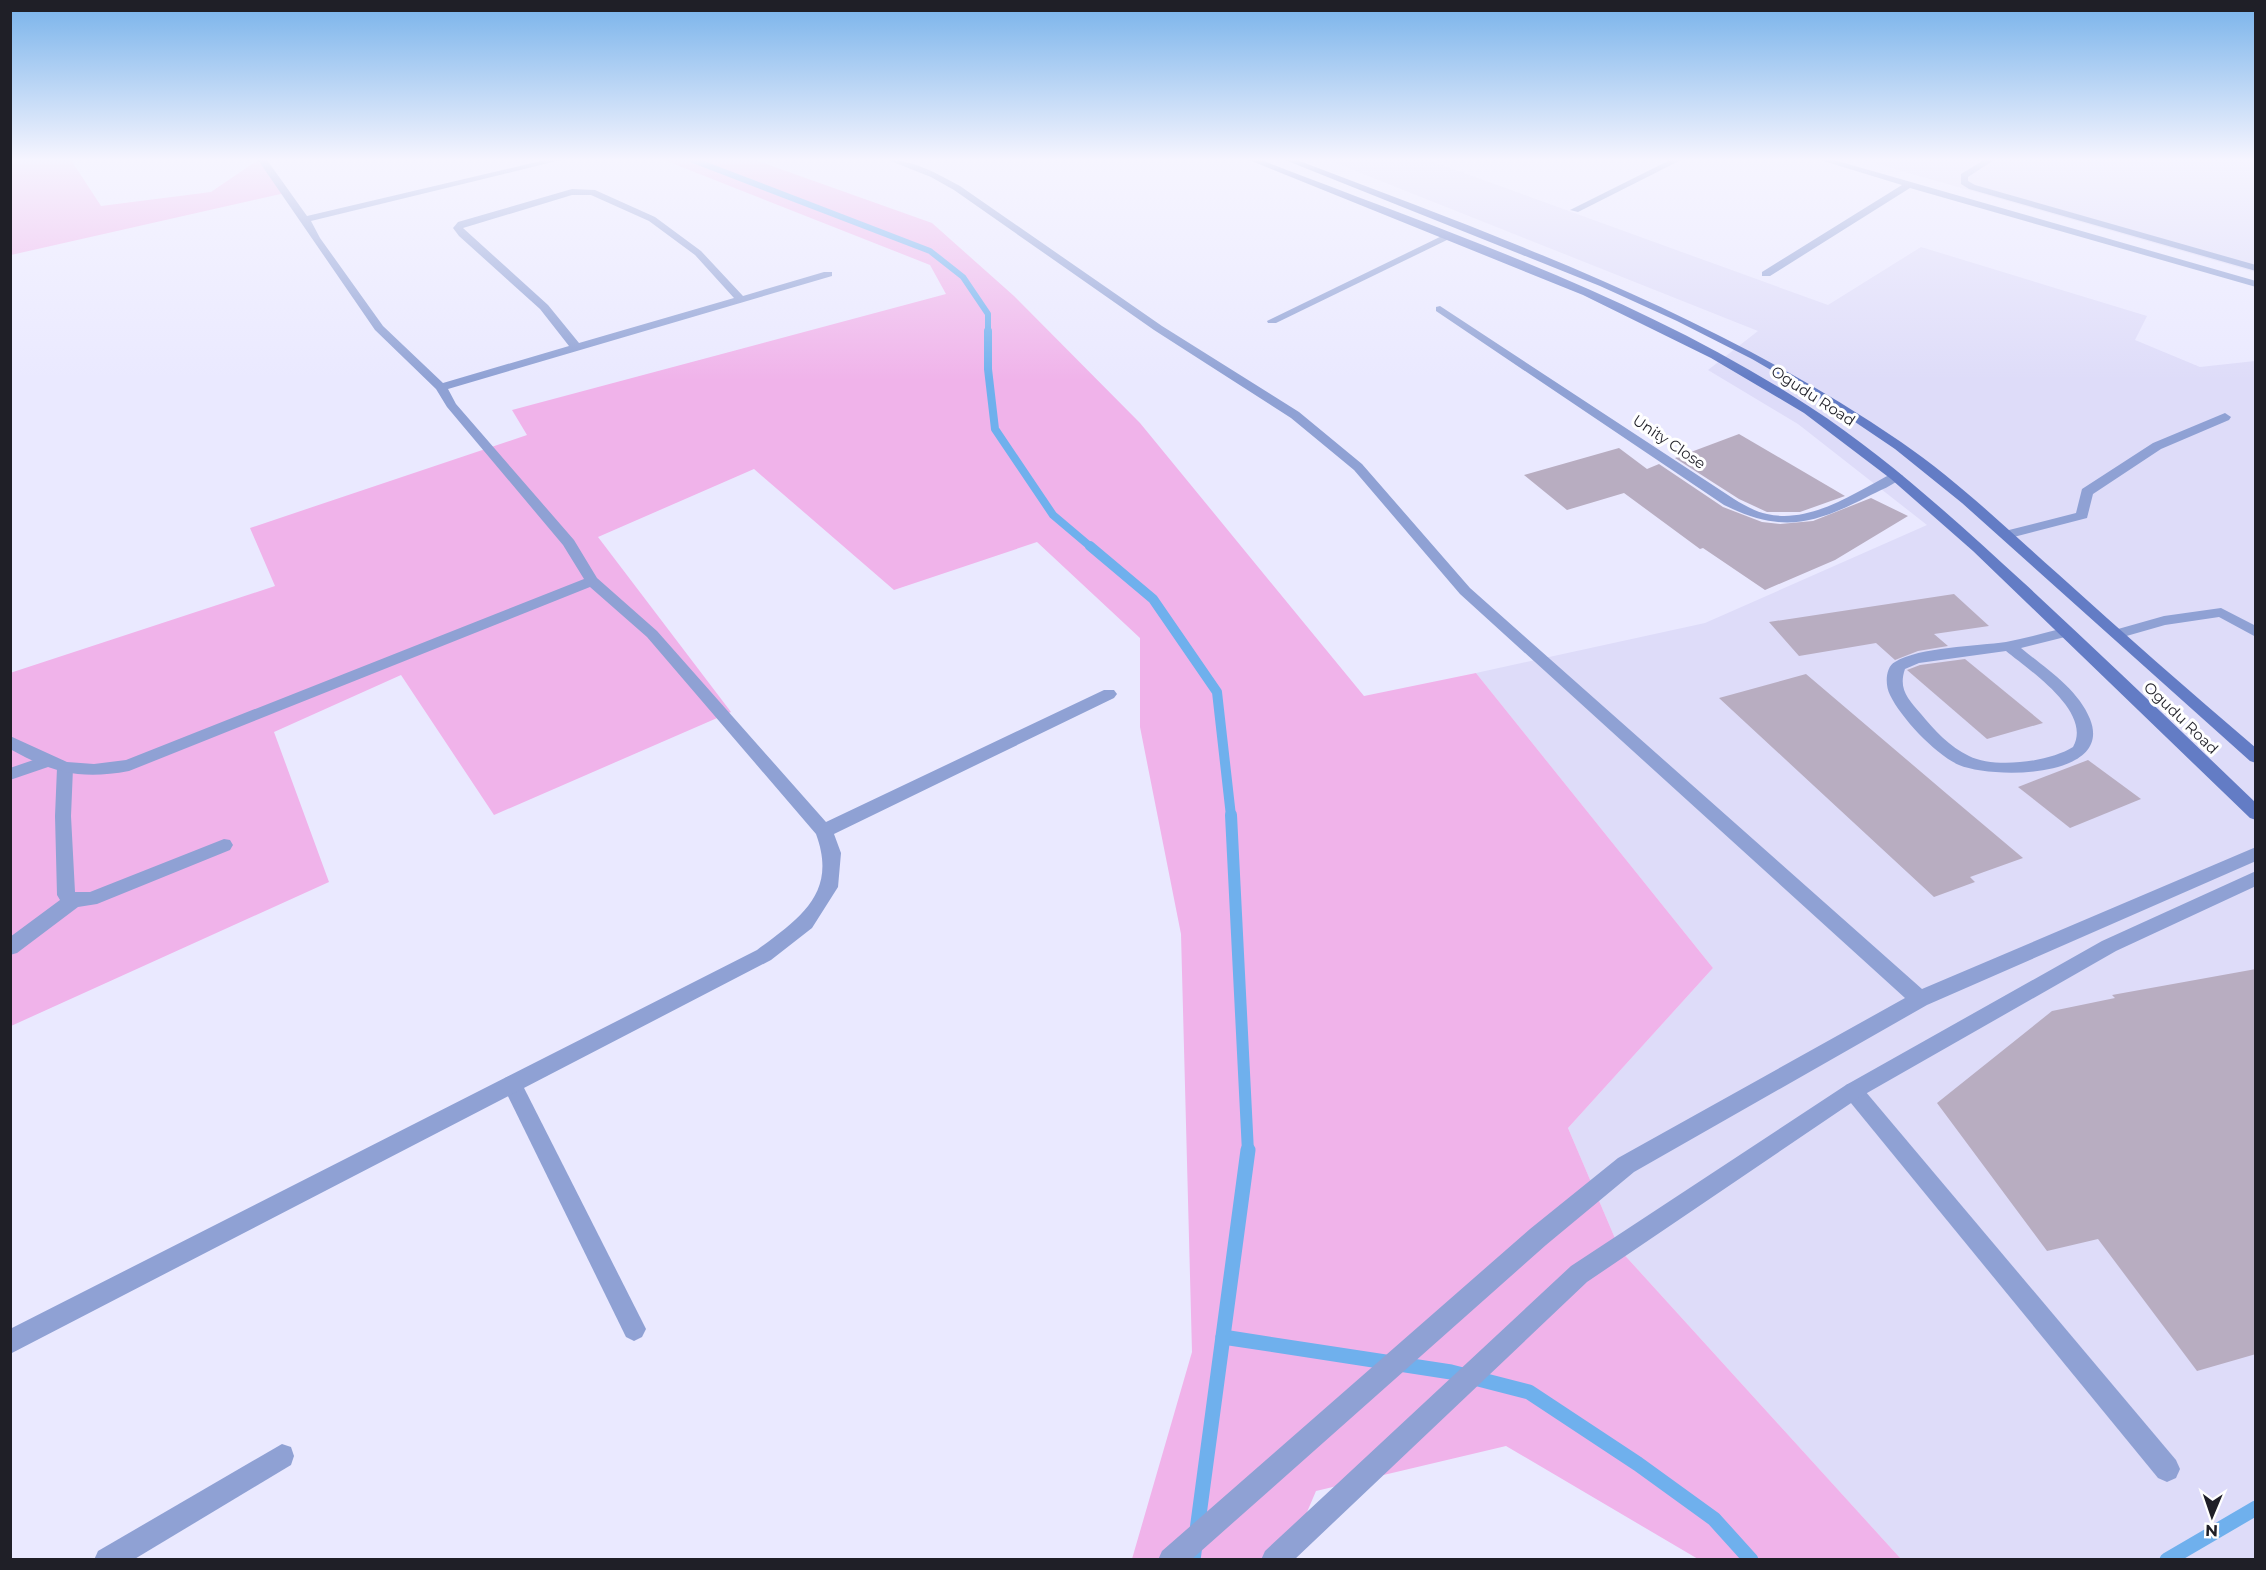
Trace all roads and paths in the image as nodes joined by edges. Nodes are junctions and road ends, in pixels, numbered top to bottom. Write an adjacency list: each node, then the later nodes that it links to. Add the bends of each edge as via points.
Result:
1 (313, 233): 19 (street, via 379,328)
2 (462, 233): 18 (street, via 544,307)
3 (671, 233): 15 (street, via 698,253)
4 (1021, 233): 41 (street, via 1158,328 1295,415 1358,467 1465,591)
5 (1437, 233): 10 (main road, Ogudu Road)
6 (1477, 233): 22 (main road, Ogudu Road, via 1612,286 1745,351 1898,446)
7 (1831, 233): 13 (street)
8 (2078, 233): 14 (street)
9 (2134, 233): 11 (street)
10 (1446, 237): 17 (street); 21 (main road, Ogudu Road, via 1564,284 1721,359 1818,417)
11 (2256, 268)
12 (828, 274): 15 (street)
13 (1766, 274)
14 (2256, 284)
15 (740, 299): 18 (street)
16 (1440, 309): 21 (street, Unity Close, via 1751,513 1768,519 1806,519)
17 (1272, 321)
18 (576, 347): 19 (street)
19 (441, 387): 23 (street, via 451,405 569,543)
20 (2225, 417): 22 (street, via 2157,446 2087,492 2082,515)
21 (1897, 476): 24 (main road, Ogudu Road)
22 (2006, 535): 26 (main road, Ogudu Road)
23 (591, 581): 32 (street, via 129,765 106,770); 35 (street, via 652,634)
24 (2068, 632): 27 (street); 34 (main road, Ogudu Road)
25 (2256, 632): 26 (street, via 2222,612 2163,621)
26 (2116, 634): 30 (main road, Ogudu Road)
27 (2009, 646): 27 (street, via 1904,663 1895,674 1894,691 1936,739 1966,762 2000,767 2036,764 2078,751 2085,738 2081,717 2049,681)
28 (1109, 694): 35 (street)
29 (10, 741): 31 (street)
30 (2256, 758)
31 (45, 762): 32 (street); 33 (street)
32 (65, 768): 39 (street, via 66,895)
33 (10, 774)
34 (2256, 814)
35 (824, 831): 42 (street, via 832,853 829,887 806,923 764,955)
36 (224, 845): 39 (street, via 92,899)
37 (2256, 853): 41 (street)
38 (2256, 878): 43 (street, via 2109,946)
39 (74, 900): 40 (street)
40 (10, 948)
41 (1920, 999): 49 (street, via 1626,1165 1538,1236)
42 (512, 1084): 44 (street); 45 (street)
43 (1852, 1090): 47 (street); 50 (street, via 1580,1274)
44 (634, 1329)
45 (10, 1342)
46 (282, 1456): 48 (street)
47 (2167, 1469)
48 (107, 1560)
49 (1171, 1560)
50 (1274, 1560)

